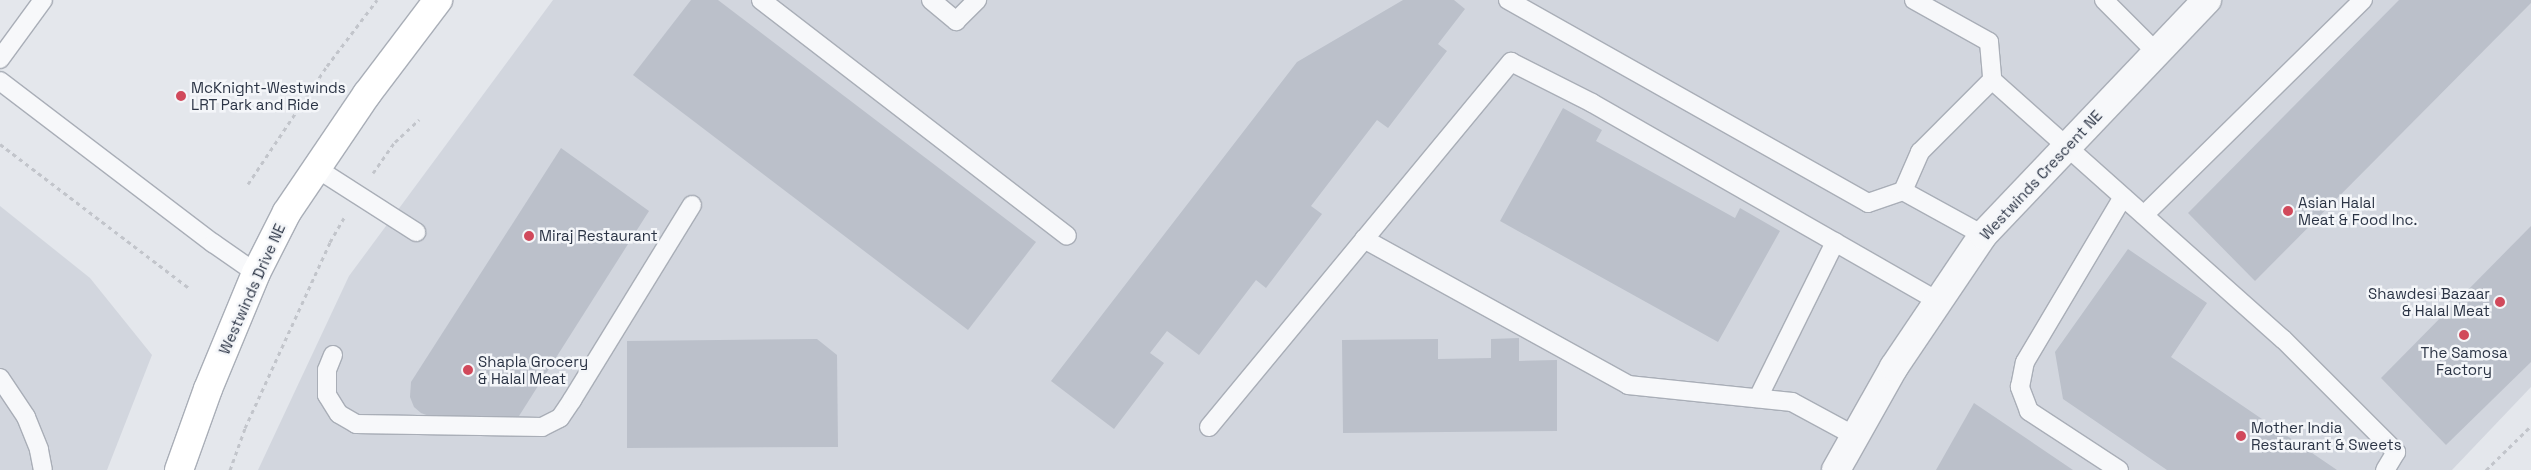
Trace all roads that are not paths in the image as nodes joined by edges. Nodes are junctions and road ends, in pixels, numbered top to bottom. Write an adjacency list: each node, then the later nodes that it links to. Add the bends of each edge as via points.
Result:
1 (43, 0): 12 (lane)
2 (438, 0): 16 (street, Westwinds Drive NE)
3 (761, 0): 23 (lane)
4 (931, 0): 5 (lane, via 956,21)
5 (977, 0)
6 (1508, 0): 17 (lane, via 1868,203)
7 (1914, 0): 13 (lane, via 1989,42)
8 (2104, 0): 11 (lane)
9 (2207, 0): 11 (street, Westwinds Crescent NE)
10 (2363, 0): 20 (lane)
11 (2156, 52): 15 (street, Westwinds Crescent NE)
12 (0, 59)
13 (1992, 80): 15 (lane); 17 (lane, via 1920,152)
14 (0, 81): 26 (lane, via 212,244)
15 (2067, 147): 18 (lane); 22 (street, Westwinds Crescent NE)
16 (316, 168): 21 (lane); 26 (street, Westwinds Drive NE, via 287,212)
17 (1903, 192): 22 (lane)
18 (2123, 197): 20 (lane); 36 (lane, via 2025,362 2020,387 2029,411)
19 (692, 206): 28 (lane, via 560,418 542,427 356,424 339,414 327,396 327,370)
20 (2144, 215): 37 (lane, via 2283,339 2396,452)
21 (416, 232)
22 (1984, 235): 27 (street, Westwinds Crescent NE)
23 (1066, 236)
24 (1364, 239): 25 (lane, via 1511,62 1592,103); 30 (lane, via 1628,385); 31 (lane)
25 (1835, 242): 27 (lane); 30 (lane)
26 (256, 273): 34 (street, Westwinds Drive NE)
27 (1939, 302): 32 (street, Westwinds Crescent NE, via 1894,367)
28 (333, 355)
29 (0, 378): 33 (lane, via 26,417)
30 (1758, 398): 32 (lane, via 1792,402)
31 (1209, 427)
32 (1855, 436): 35 (street, Westwinds Crescent NE)
33 (43, 470)
34 (179, 470)
35 (1836, 470)
36 (2119, 470)
37 (2385, 470)

